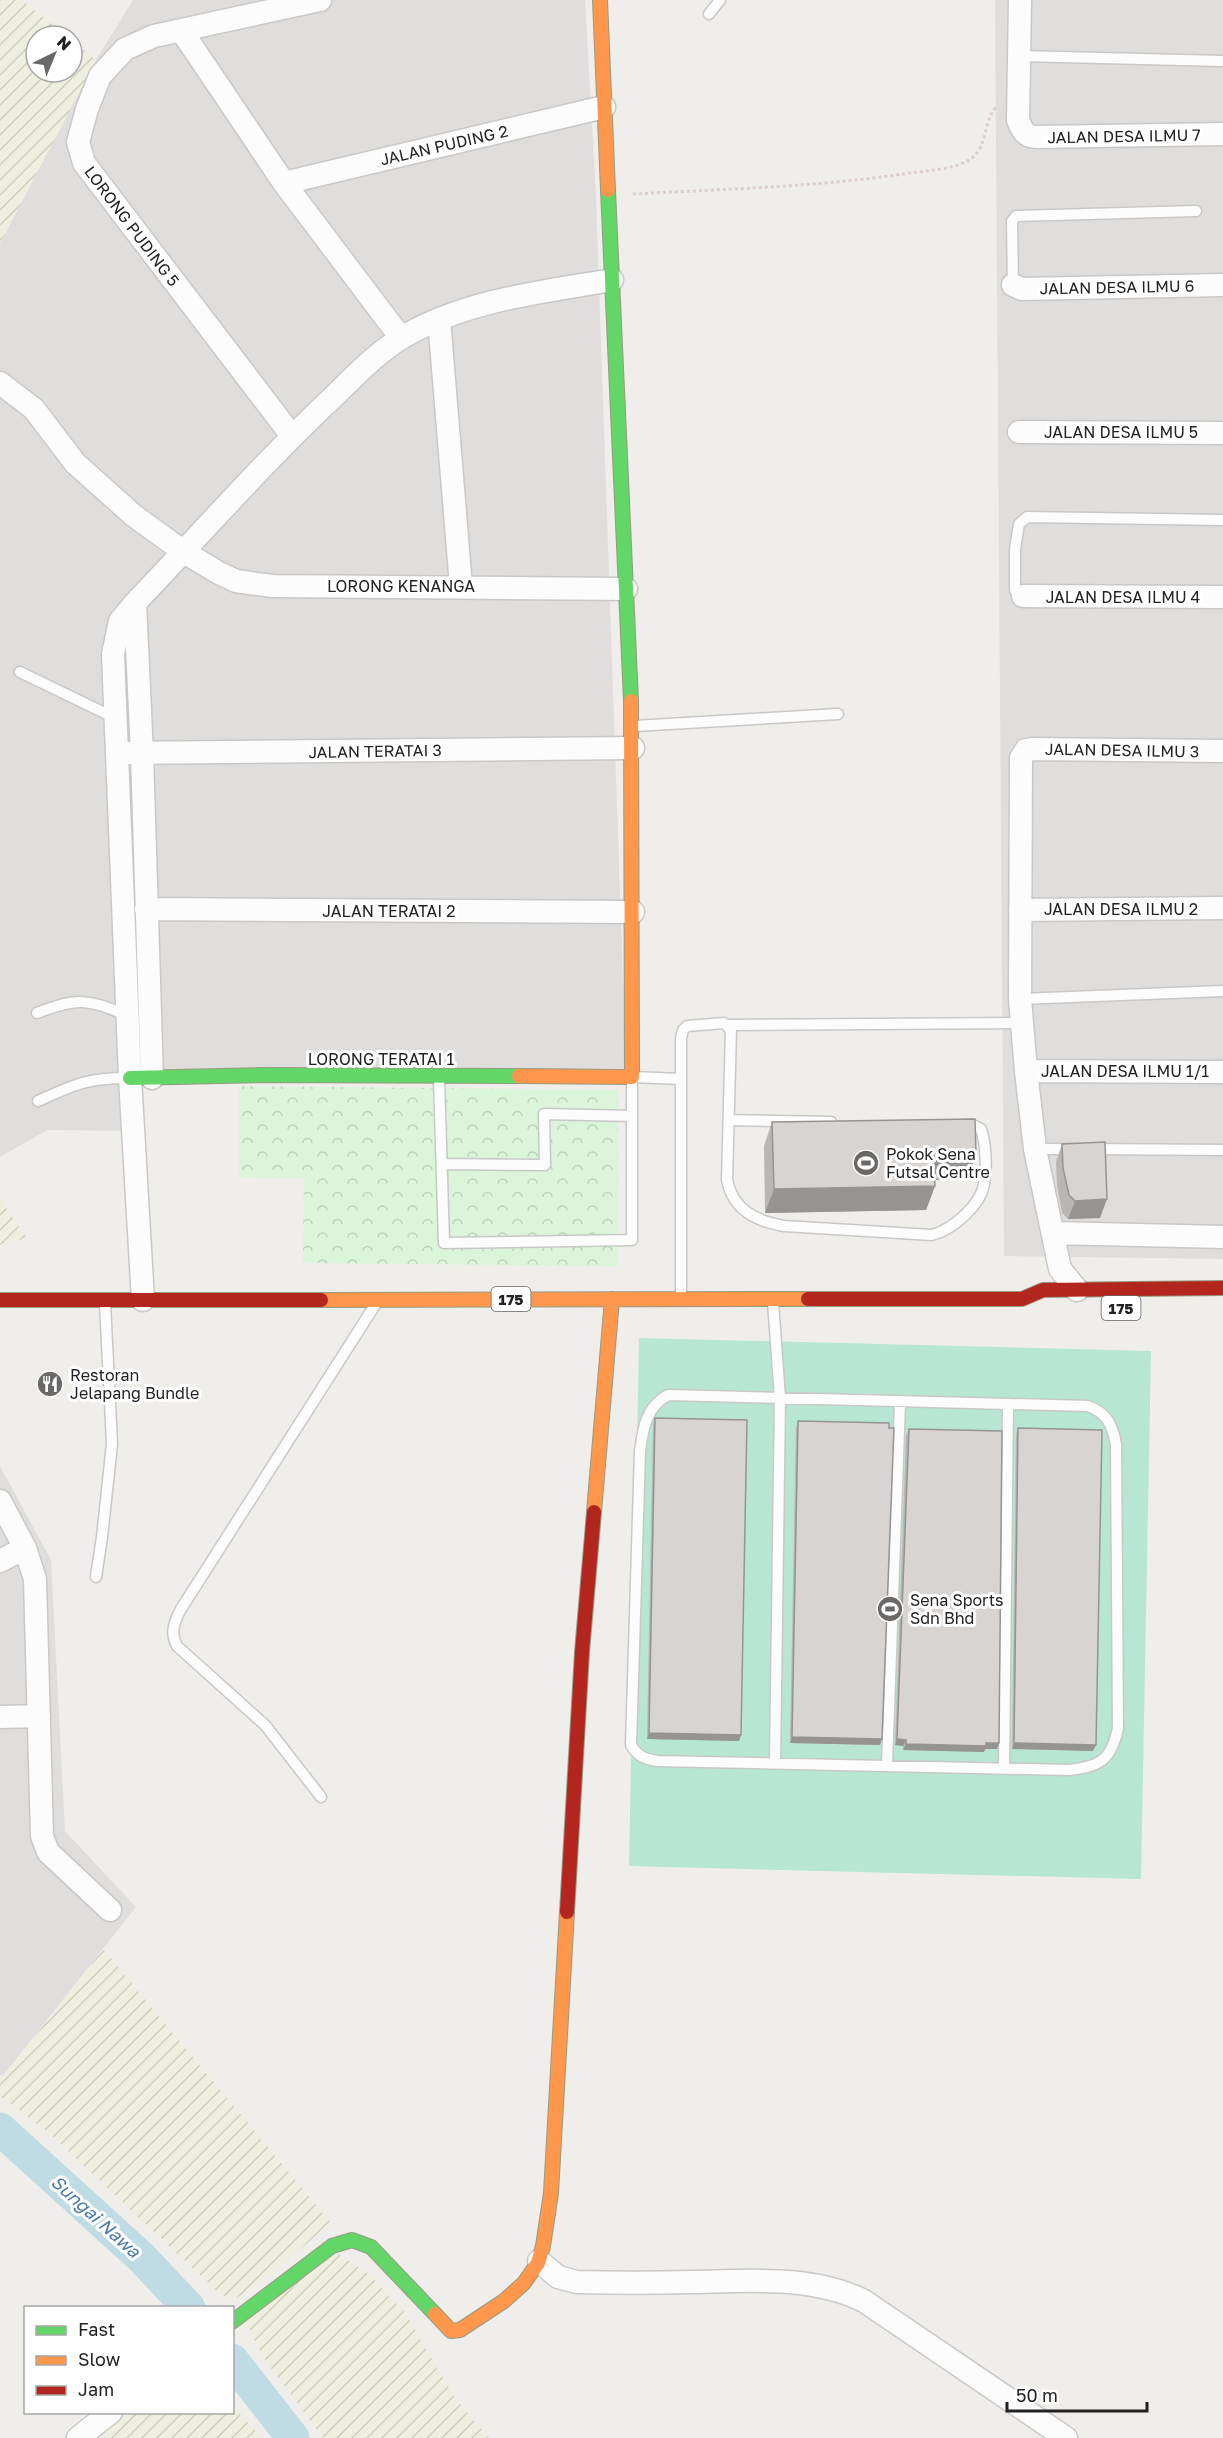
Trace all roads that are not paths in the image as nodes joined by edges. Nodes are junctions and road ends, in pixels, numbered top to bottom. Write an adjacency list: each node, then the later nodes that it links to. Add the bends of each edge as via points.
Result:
1 (320, 0): 6 (street, LORONG PUDING 5)
2 (600, 0): 9 (main road)
3 (720, 0): 5 (lane)
4 (1020, 0): 7 (street)
5 (709, 14)
6 (182, 30): 11 (street); 21 (street, LORONG PUDING 5, via 154,36 125,50 100,76 78,142 84,164)
7 (1020, 56): 8 (lane); 10 (street, JALAN DESA ILMU 7, via 1018,120 1026,134)
8 (1223, 61)
9 (604, 107): 11 (street, JALAN PUDING 2); 13 (main road)
10 (1223, 134)
11 (284, 183): 17 (street)
12 (1196, 211): 14 (lane, via 1016,216 1012,221)
13 (612, 280): 16 (street, via 500,299); 25 (main road)
14 (1013, 285): 15 (street, JALAN DESA ILMU 6, via 1022,289)
15 (1223, 285)
16 (439, 319): 17 (street); 24 (street)
17 (401, 338): 21 (street)
18 (0, 383): 23 (street, LORONG KENANGA, via 34,409 75,463 100,488)
19 (1019, 432): 20 (street, JALAN DESA ILMU 5)
20 (1223, 433)
21 (292, 436): 23 (street)
22 (1223, 520): 26 (lane, via 1027,517 1019,524 1015,549 1015,590)
23 (184, 552): 24 (street, LORONG KENANGA, via 236,581 255,585); 28 (street)
24 (461, 586): 25 (street, LORONG KENANGA)
25 (626, 589): 32 (main road)
26 (1023, 596): 27 (street, JALAN DESA ILMU 4)
27 (1223, 597)
28 (135, 603): 31 (street, via 120,621 113,654); 36 (street)
29 (20, 672): 31 (lane)
30 (838, 714): 32 (lane)
31 (116, 718): 35 (street)
32 (632, 726): 33 (main road)
33 (633, 748): 36 (street, JALAN TERATAI 3); 40 (main road)
34 (1223, 751): 39 (street, JALAN DESA ILMU 3, via 1026,750 1020,762)
35 (117, 753): 36 (street, JALAN TERATAI 3); 44 (street)
36 (142, 754): 38 (street)
37 (1223, 908): 39 (street, JALAN DESA ILMU 2)
38 (146, 909): 40 (street, JALAN TERATAI 2); 51 (street)
39 (1020, 910): 42 (street)
40 (633, 912): 50 (main road)
41 (1223, 991): 42 (lane)
42 (1020, 999): 45 (street)
43 (37, 1013): 44 (lane, via 63,1002 82,1001)
44 (128, 1016): 51 (street)
45 (1022, 1023): 46 (lane); 47 (street)
46 (727, 1025): 52 (lane, via 691,1024 684,1028); 55 (lane, via 731,1030)
47 (1026, 1071): 48 (street, JALAN DESA ILMU 1/1); 58 (street)
48 (1223, 1072)
49 (439, 1076): 50 (main road, LORONG TERATAI 1); 51 (main road, LORONG TERATAI 1); 60 (lane)
50 (632, 1077): 52 (lane); 54 (lane)
51 (141, 1078): 53 (lane, via 98,1078); 66 (street)
52 (681, 1079): 69 (lane)
53 (38, 1101)
54 (632, 1116): 60 (lane, via 544,1114 546,1165); 60 (lane, via 632,1240 444,1242)
55 (729, 1120): 56 (lane); 57 (lane, via 729,1190 743,1210 757,1218 784,1226 932,1235 960,1220 984,1184 981,1129)
56 (845, 1122)
57 (950, 1124)
58 (1035, 1149): 59 (lane); 61 (street)
59 (1223, 1150)
60 (442, 1164)
61 (1054, 1233): 62 (street); 63 (street)
62 (1223, 1237)
63 (1060, 1269): 65 (street); 72 (street)
64 (1223, 1288): 65 (main road, 175)
65 (1077, 1290): 72 (main road, 175)
66 (143, 1299): 67 (main road, 175); 74 (main road, 175)
67 (378, 1299): 68 (main road, 175); 87 (lane, via 174,1625 177,1647 265,1725)
68 (612, 1299): 69 (main road, 175); 89 (main road, via 582,1652 551,2193)
69 (681, 1299): 70 (main road, 175)
70 (773, 1299): 71 (main road, 175); 75 (lane)
71 (1022, 1299): 72 (main road, 175); 72 (main road, 175, via 1043,1290)
72 (1047, 1299)
73 (0, 1300): 74 (main road, 175)
74 (105, 1300): 81 (lane, via 112,1444)
75 (780, 1398): 76 (lane); 84 (lane); 84 (lane, via 668,1395 649,1412 640,1451 631,1745 649,1760)
76 (900, 1402): 77 (lane); 85 (lane)
77 (1008, 1404): 86 (lane); 86 (lane, via 1088,1406 1101,1410 1113,1428 1118,1728 1112,1750 1092,1767)
78 (0, 1501): 79 (street)
79 (25, 1548): 80 (street); 82 (street, via 35,1579)
80 (0, 1561)
81 (96, 1576)
82 (39, 1716): 83 (street); 88 (street, via 42,1836 48,1852)
83 (0, 1717)
84 (775, 1763): 85 (lane)
85 (887, 1765): 86 (lane)
86 (1004, 1768)
87 (321, 1797)
88 (110, 1910)
89 (539, 2260): 90 (main road, via 512,2294 460,2330 451,2331 371,2247 345,2240); 93 (street, via 558,2277 577,2282 760,2281 848,2293)
90 (234, 2320)
91 (108, 2414): 92 (street)
92 (78, 2438)
93 (1066, 2438)

